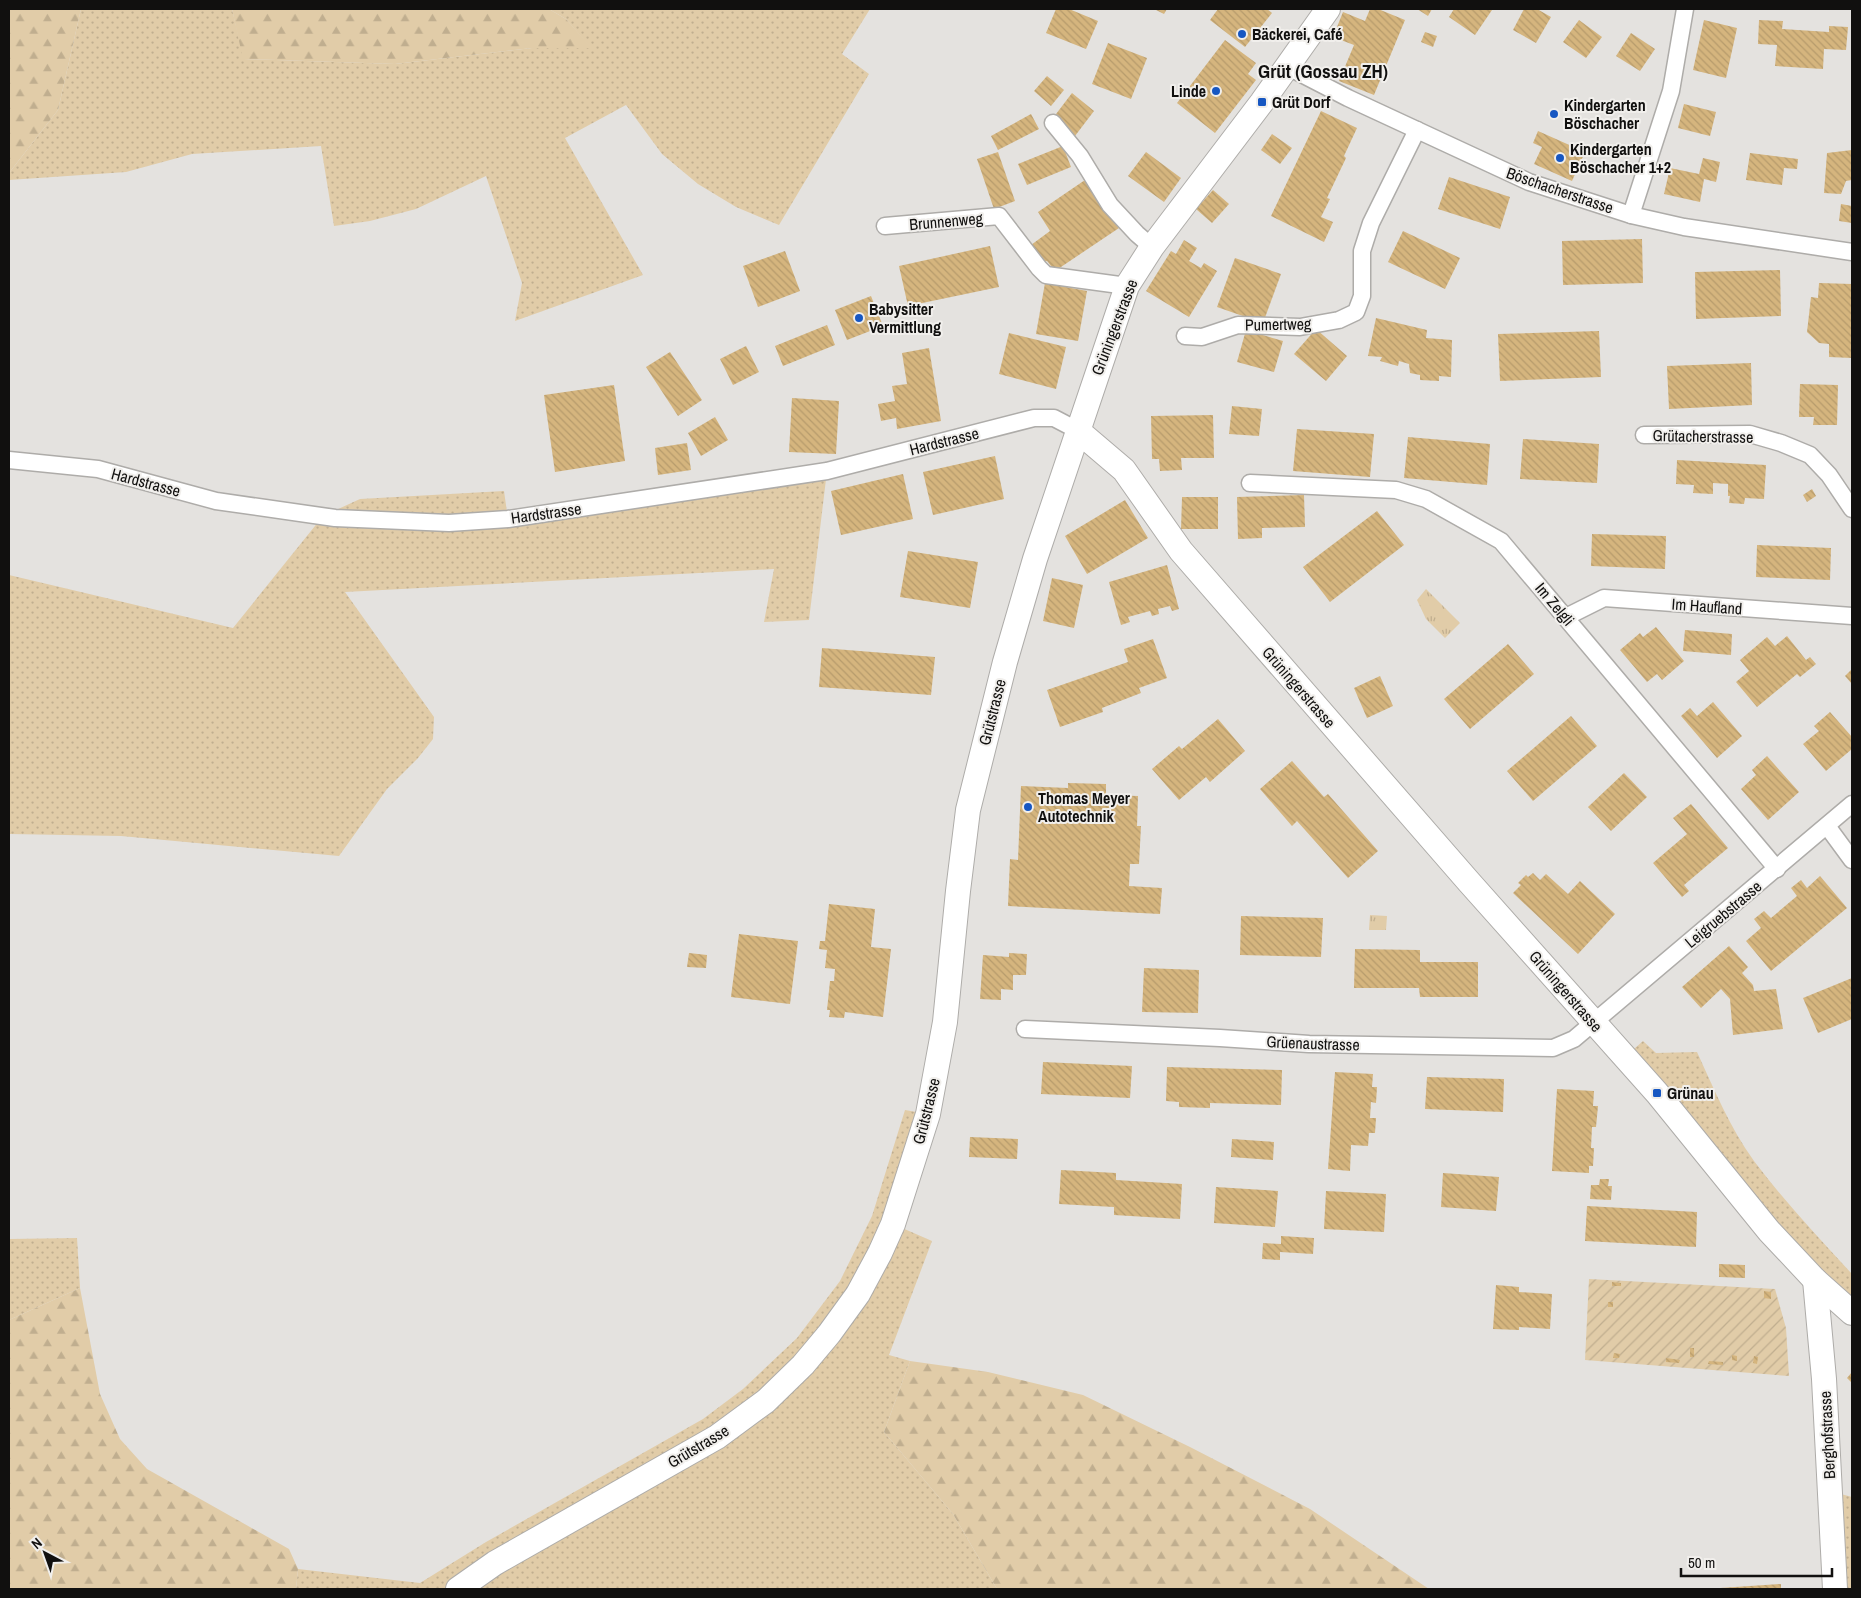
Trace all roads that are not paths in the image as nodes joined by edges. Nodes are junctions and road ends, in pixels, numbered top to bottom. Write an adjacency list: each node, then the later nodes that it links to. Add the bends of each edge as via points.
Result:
1 (1685, 9): 6 (street, via 1671,91)
2 (1320, 11): 3 (main road, Grüningerstrasse)
3 (1288, 67): 5 (street, Böschacherstrasse); 8 (main road, Grüningerstrasse)
4 (1054, 123): 8 (street, via 1080,156 1110,204)
5 (1417, 130): 6 (street, Böschacherstrasse, via 1529,182); 11 (street, Pumertweg, via 1371,223 1362,251 1362,296 1356,312 1339,320 1300,327 1238,325 1202,337)
6 (1631, 215): 9 (street, Böschacherstrasse, via 1684,227)
7 (885, 226): 10 (street, Brunnenweg, via 999,216 1046,275)
8 (1152, 247): 10 (main road, Grüningerstrasse)
9 (1852, 252)
10 (1127, 286): 12 (main road, Grüningerstrasse)
11 (1185, 336)
12 (1077, 430): 14 (street, Hardstrasse, via 1054,418 1034,418 827,471 508,519 449,523 335,518 216,500 98,469); 23 (main road, Grüningerstrasse, via 1124,470 1180,551); 27 (main road, Grütstrasse, via 1010,644 968,810 945,1022 928,1114 893,1224 880,1253 858,1294 829,1334 803,1366 766,1401 716,1436 495,1563)
13 (1644, 434): 16 (street, Grütacherstrasse, via 1750,434 1781,443 1810,455 1829,475)
14 (9, 460)
15 (1250, 483): 18 (street, Im Zelgli, via 1396,490 1426,499 1501,541)
16 (1852, 509)
17 (1852, 616): 18 (street, Im Haufland, via 1604,598)
18 (1566, 617): 22 (street, Im Zelgli)
19 (1852, 804): 20 (street, Leigruebstrasse)
20 (1827, 826): 21 (street); 22 (street, Leigruebstrasse)
21 (1852, 860)
22 (1777, 869): 23 (street, Leigruebstrasse)
23 (1593, 1023): 24 (street, Grüenaustrasse, via 1574,1039 1553,1048 1533,1049 1309,1044); 25 (main road, Grüningerstrasse, via 1657,1093 1769,1231)
24 (1026, 1029)
25 (1815, 1280): 26 (main road, Grüningerstrasse); 28 (main road, Berghofstrasse, via 1824,1378)
26 (1852, 1313)
27 (458, 1589)
28 (1835, 1589)

